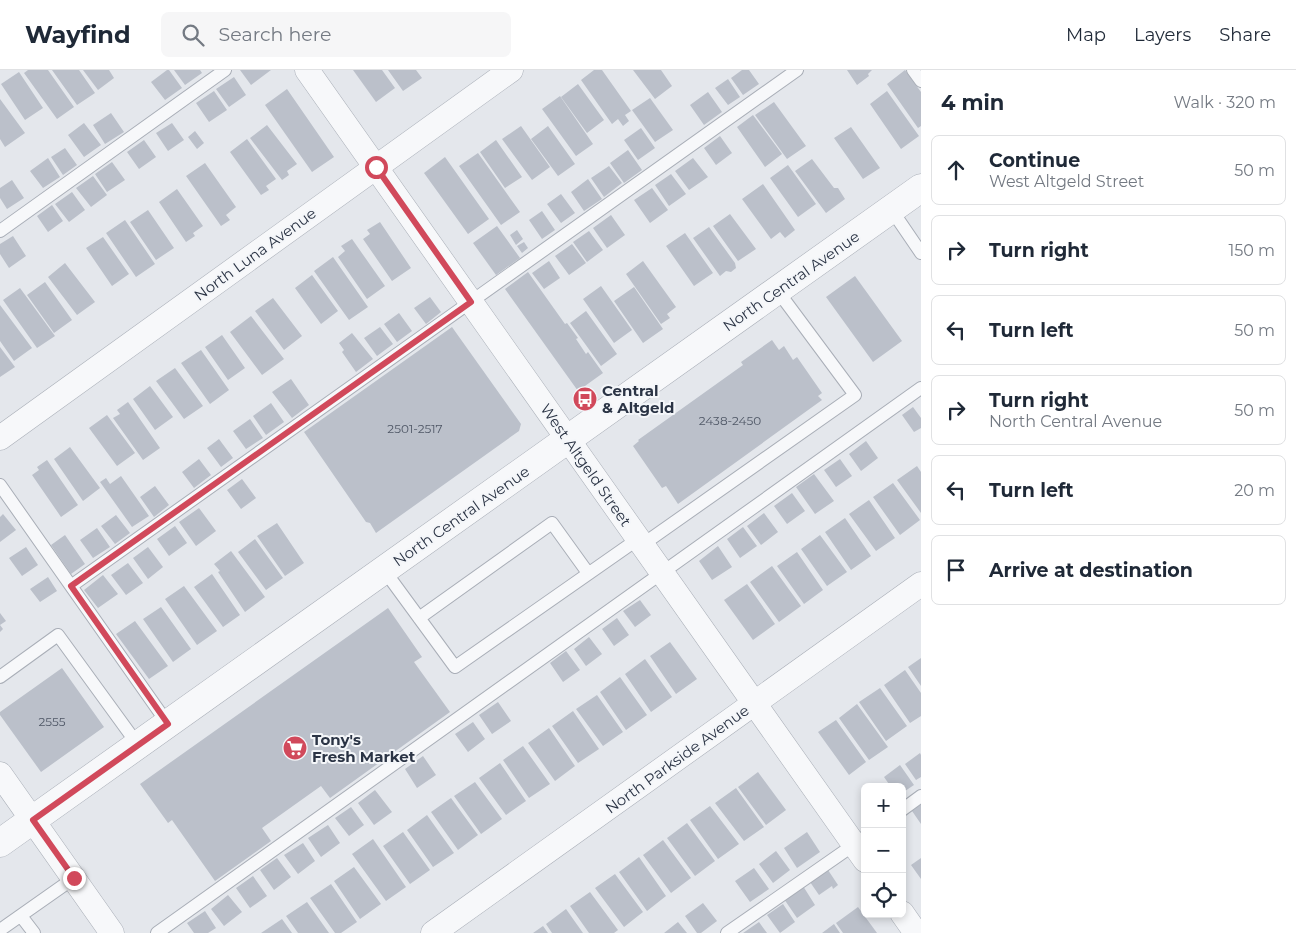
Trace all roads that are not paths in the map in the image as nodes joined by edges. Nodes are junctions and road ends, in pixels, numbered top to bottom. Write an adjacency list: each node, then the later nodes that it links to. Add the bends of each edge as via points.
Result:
1 (225, 70): 9 (lane)
2 (307, 70): 7 (street, West Altgeld Street)
3 (511, 70): 7 (street, North Luna Avenue)
4 (797, 70): 12 (lane)
5 (913, 70): 6 (lane)
6 (921, 81)
7 (376, 167): 12 (street, West Altgeld Street); 14 (street, North Luna Avenue)
8 (910, 198): 10 (lane); 11 (street, North Central Avenue)
9 (0, 231)
10 (921, 252)
11 (778, 290): 15 (street, North Central Avenue); 17 (lane, via 855,395)
12 (471, 302): 15 (street, West Altgeld Street); 22 (lane)
13 (921, 388): 20 (lane)
14 (0, 438)
15 (568, 439): 17 (street, West Altgeld Street); 18 (street, North Central Avenue)
16 (0, 485): 22 (lane)
17 (640, 542): 19 (lane); 20 (street, West Altgeld Street)
18 (384, 570): 23 (lane); 26 (street, North Central Avenue)
19 (588, 573): 23 (lane, via 455,667); 23 (lane, via 552,523)
20 (662, 573): 25 (street, West Altgeld Street); 40 (lane)
21 (921, 584): 25 (street, North Parkside Avenue)
22 (71, 586): 26 (lane)
23 (419, 618)
24 (0, 678): 27 (lane, via 58,635)
25 (754, 704): 33 (street, West Altgeld Street); 41 (street, North Parkside Avenue)
26 (168, 724): 27 (street, North Central Avenue)
27 (138, 745): 31 (street, North Central Avenue)
28 (0, 774): 31 (street)
29 (921, 796): 30 (lane)
30 (906, 807)
31 (33, 820): 32 (street, North Central Avenue); 34 (street)
32 (0, 843)
33 (861, 847): 42 (lane)
34 (74, 878): 35 (lane); 37 (street)
35 (21, 916): 38 (lane); 39 (lane)
36 (906, 918): 43 (street)
37 (106, 928)
38 (0, 930)
39 (34, 933)
40 (157, 933)
41 (433, 933)
42 (727, 933)
43 (916, 933)

